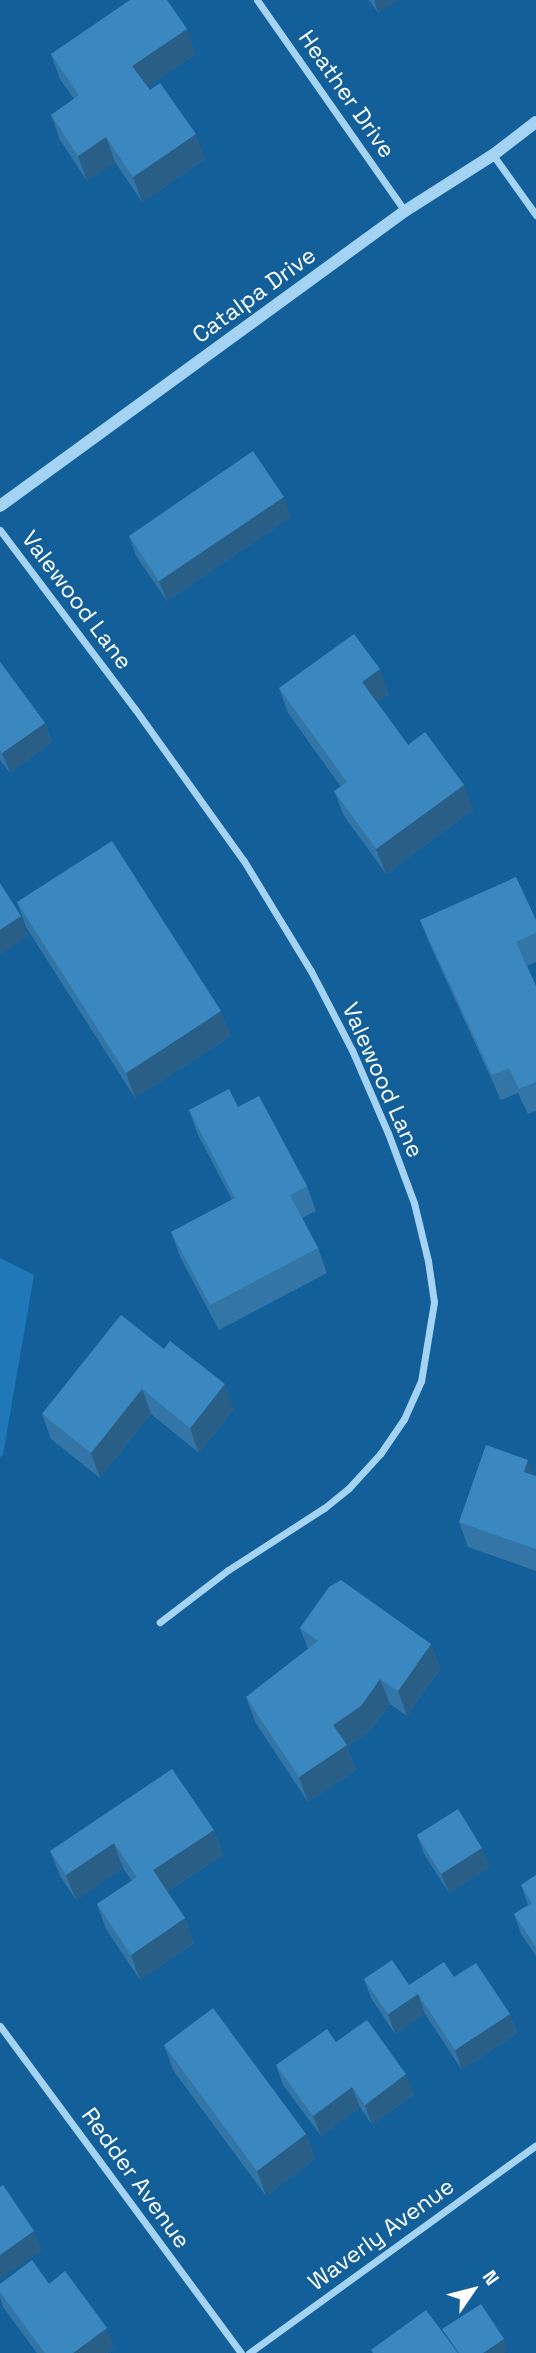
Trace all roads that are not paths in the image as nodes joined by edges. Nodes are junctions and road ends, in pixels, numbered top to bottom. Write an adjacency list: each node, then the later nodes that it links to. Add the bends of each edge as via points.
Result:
1 (257, 0): 4 (street, Heather Drive)
2 (536, 122): 3 (street, Catalpa Drive)
3 (493, 155): 4 (street, Catalpa Drive); 5 (street)
4 (404, 211): 6 (street, Catalpa Drive)
5 (536, 215)
6 (0, 506)
7 (0, 530): 8 (street, Valewood Lane, via 244,861 311,971 388,1133 414,1203 430,1271 434,1302 421,1381 404,1419 380,1454 324,1508 228,1570)
8 (160, 1622)
9 (0, 2026): 11 (street, Redder Avenue)
10 (536, 2145): 12 (street, Waverly Avenue)
11 (242, 2353)
12 (249, 2353)

